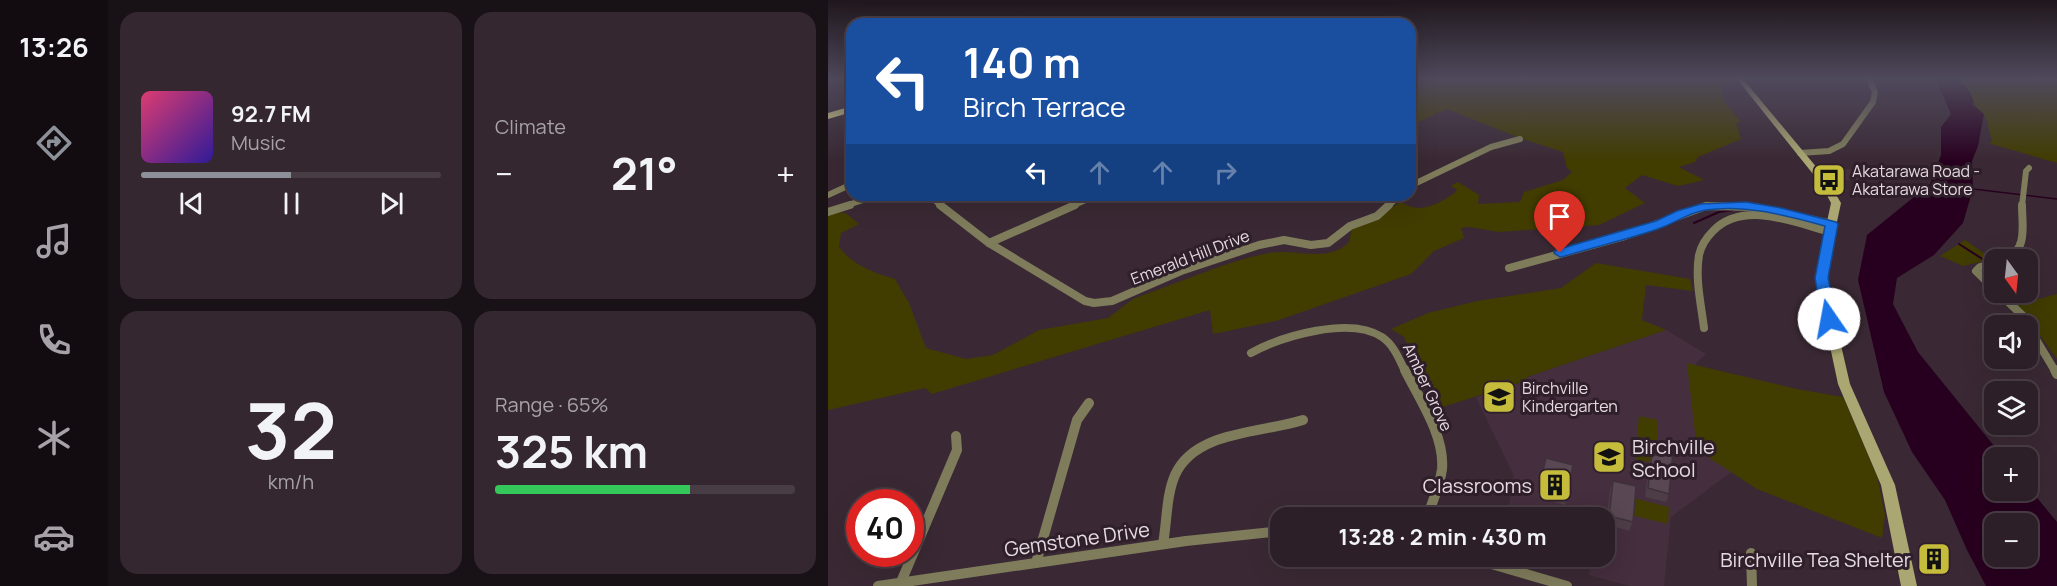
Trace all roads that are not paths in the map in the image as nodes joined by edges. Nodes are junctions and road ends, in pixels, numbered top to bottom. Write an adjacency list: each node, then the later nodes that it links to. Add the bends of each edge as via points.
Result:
1 (1763, 106): 6 (street)
2 (1870, 106): 6 (street, via 1843,144 1829,150)
3 (846, 111): 4 (highway)
4 (828, 116)
5 (1520, 139): 8 (street, via 1491,147)
6 (1800, 153): 16 (street, via 1833,197)
7 (2029, 168): 18 (street, via 2022,198 2024,233)
8 (1416, 183)
9 (846, 187): 10 (street)
10 (828, 195)
11 (860, 201): 15 (street)
12 (936, 201): 17 (street, Emerald Hill Drive)
13 (1083, 201): 17 (street)
14 (1393, 201): 17 (street, Emerald Hill Drive, via 1377,216 1350,225 1328,243 1311,245 1284,240 1259,245 1104,303 1085,301)
15 (828, 212)
16 (1831, 228): 19 (street, via 1781,211 1705,206 1660,224); 24 (street, via 1771,216 1721,221 1699,256); 41 (street, via 1822,271 1825,301 1844,384 1888,485)
17 (989, 243)
18 (2019, 249)
19 (1509, 268)
20 (1984, 268): 21 (street, via 1976,271)
21 (1984, 279)
22 (2010, 303): 23 (street)
23 (2022, 315)
24 (1704, 328)
25 (2038, 343): 27 (street)
26 (1251, 353): 31 (street, Amber Grove, via 1267,344 1344,327 1366,330 1387,339 1439,447 1441,475)
27 (2057, 374)
28 (1089, 403): 35 (street, via 1077,420)
29 (1303, 420): 33 (street, via 1278,429 1226,437 1193,452 1176,474)
30 (956, 436): 37 (street, via 957,450)
31 (1431, 507)
32 (1270, 532): 33 (street, Gemstone Drive)
33 (1163, 544): 35 (street, Gemstone Drive)
34 (1751, 553): 40 (street)
35 (1036, 563): 37 (street, Gemstone Drive)
36 (1502, 567): 39 (street)
37 (901, 582): 38 (street, Gemstone Drive)
38 (879, 586)
39 (1567, 586)
40 (1752, 586)
41 (1909, 586)

